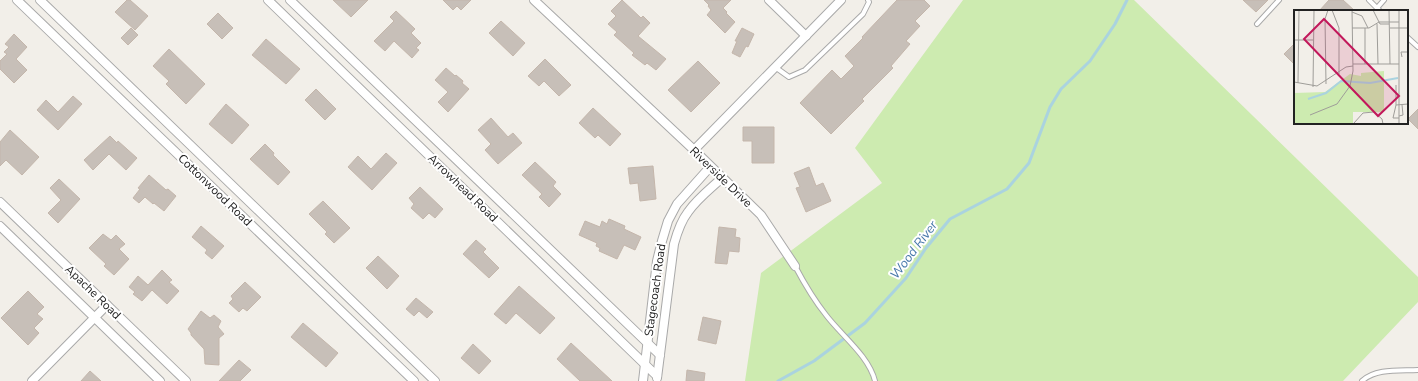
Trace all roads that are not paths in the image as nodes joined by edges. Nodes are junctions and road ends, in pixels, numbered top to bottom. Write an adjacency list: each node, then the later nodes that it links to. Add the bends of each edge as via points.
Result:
1 (17, 0): 14 (street, Cottonwood Road)
2 (24, 0): 14 (lane)
3 (268, 0): 30 (street, Arrowhead Road)
4 (290, 0): 28 (street, Arrowhead Road)
5 (534, 0): 20 (street, Riverside Drive)
6 (769, 0): 16 (street)
7 (841, 0): 16 (street)
8 (868, 0): 19 (lane, via 863,14 805,70 789,78)
9 (1279, 0): 15 (lane)
10 (1369, 0): 13 (lane)
11 (1384, 0): 13 (lane)
12 (43, 2): 37 (street, Cottonwood Road)
13 (1378, 9)
14 (30, 13): 36 (street, Cottonwood Road)
15 (1257, 24)
16 (806, 36): 19 (street)
17 (1408, 37): 18 (lane)
18 (1418, 47)
19 (775, 67): 20 (street)
20 (694, 150): 21 (street, Riverside Drive)
21 (710, 167): 22 (street, Riverside Drive); 28 (street, Stagecoach Road, via 677,204 668,221 658,261)
22 (722, 178): 25 (street, Riverside Drive, via 761,215); 29 (street, Stagecoach Road, via 687,213 674,244)
23 (0, 202): 26 (street, Apache Road)
24 (0, 226): 27 (street, Apache Road)
25 (794, 266): 39 (lane, Riverside Drive, via 830,321 867,364)
26 (107, 305): 27 (street); 35 (street, Apache Road)
27 (94, 319): 33 (street); 34 (street, Apache Road)
28 (648, 343): 29 (street, Arrowhead Road); 30 (street, Stagecoach Road)
29 (660, 355): 32 (street, Stagecoach Road)
30 (645, 364): 32 (street, Arrowhead Road); 38 (street, Stagecoach Road)
31 (1418, 370): 40 (lane, via 1380,372)
32 (657, 378)
33 (32, 381)
34 (160, 381)
35 (186, 381)
36 (414, 381)
37 (435, 381)
38 (643, 381)
39 (875, 381)
40 (1362, 381)

